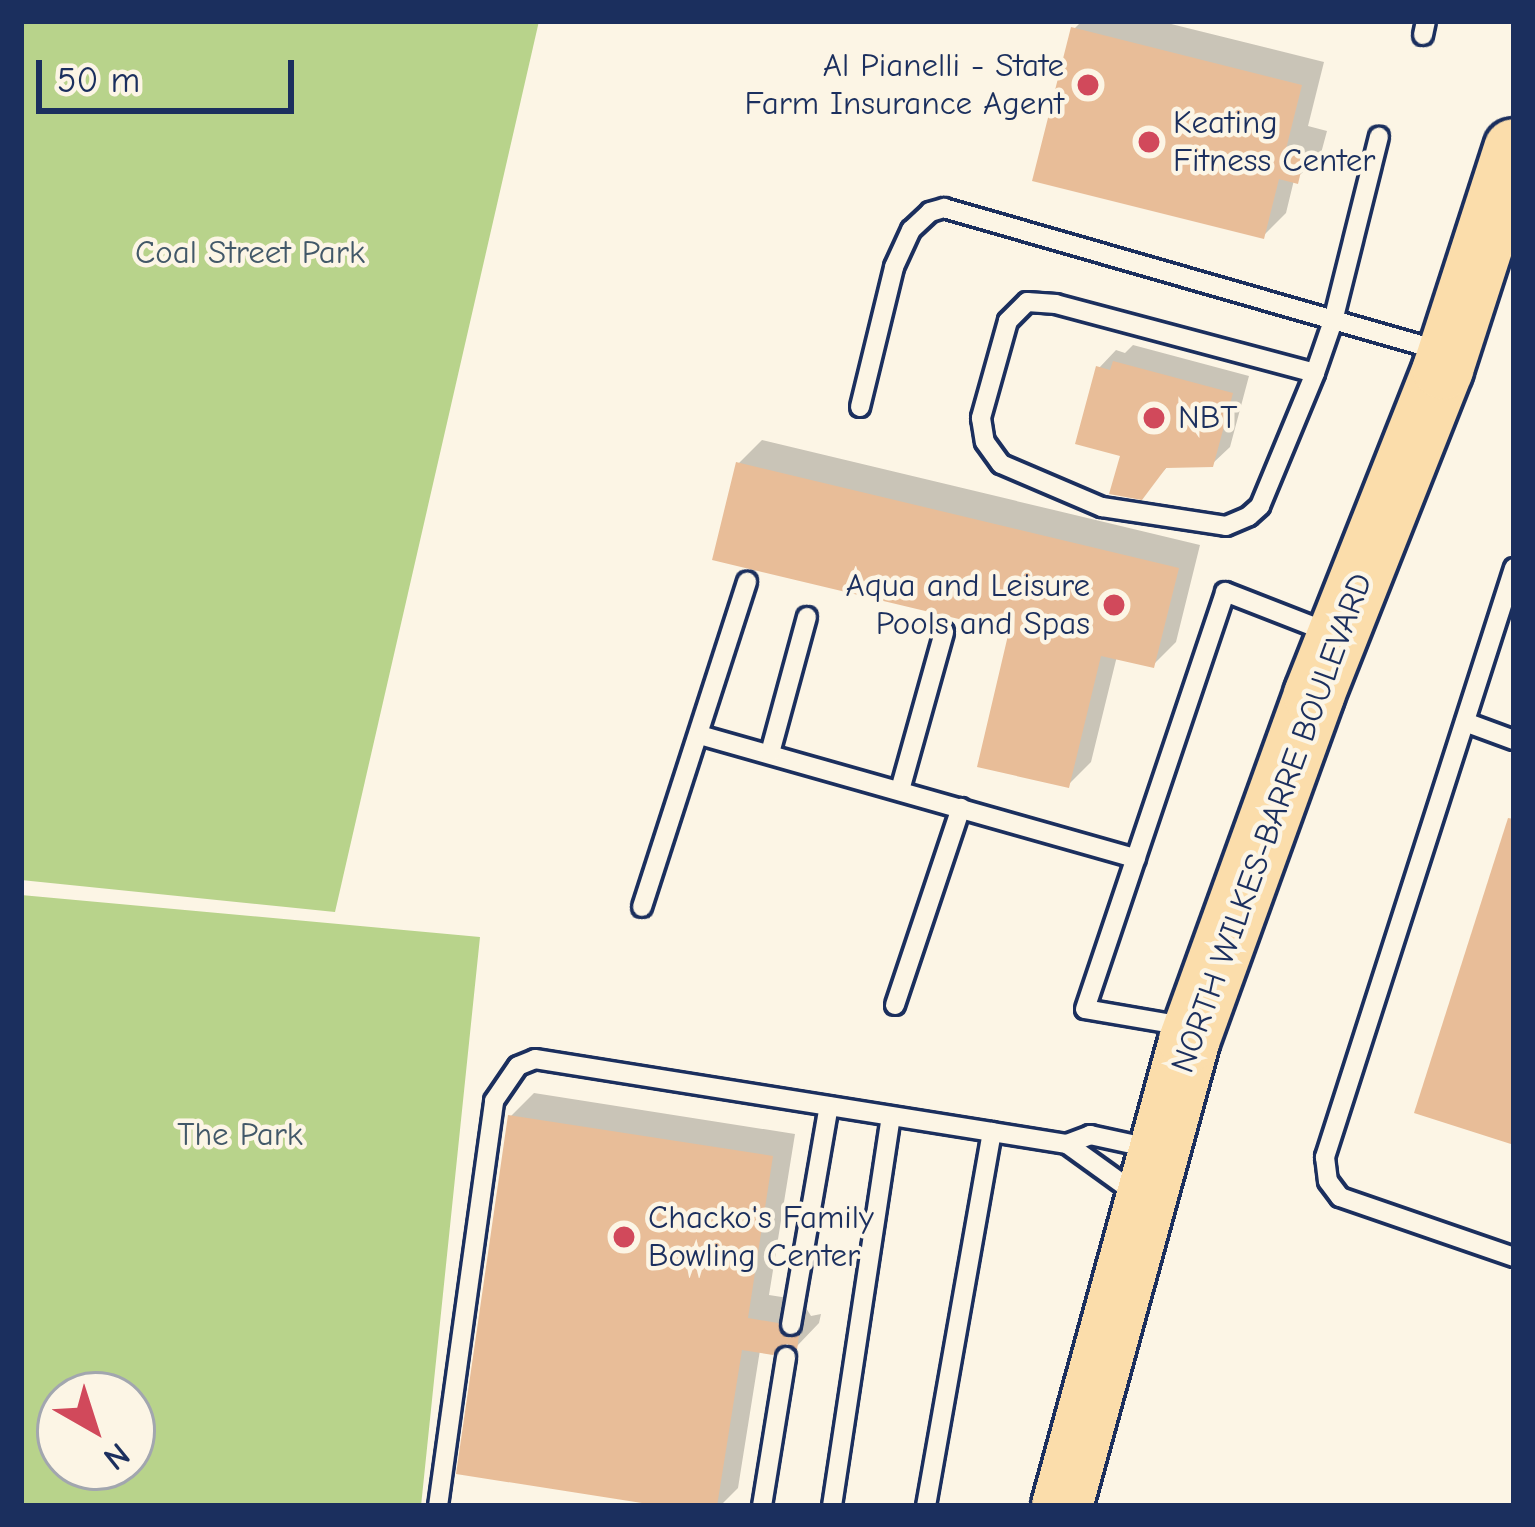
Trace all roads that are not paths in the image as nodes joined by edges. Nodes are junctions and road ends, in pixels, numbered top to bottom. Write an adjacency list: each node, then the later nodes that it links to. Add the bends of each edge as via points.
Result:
1 (1379, 137): 3 (lane)
2 (1512, 162): 4 (main road, NORTH WILKES-BARRE BOULEVARD)
3 (1333, 321): 4 (lane); 5 (lane); 6 (lane, via 944,208 911,230 894,267)
4 (1449, 353): 11 (main road, NORTH WILKES-BARRE BOULEVARD)
5 (1315, 373): 5 (lane, via 1027,302 1008,321 981,418 985,442 1001,464 1102,507 1226,526 1259,506)
6 (860, 407)
7 (1514, 568): 12 (lane)
8 (747, 582): 13 (lane)
9 (807, 617): 15 (lane)
10 (944, 632): 16 (lane)
11 (1337, 636): 18 (lane, via 1225,592); 21 (main road, NORTH WILKES-BARRE BOULEVARD)
12 (1465, 722): 14 (lane); 27 (lane, via 1325,1157 1340,1197)
13 (700, 736): 15 (lane); 19 (lane)
14 (1514, 740)
15 (770, 753): 16 (lane)
16 (900, 790): 17 (lane)
17 (961, 808): 18 (lane); 20 (lane)
18 (1136, 858): 21 (lane, via 1085,1009)
19 (643, 907)
20 (895, 1005)
21 (1194, 1028): 26 (main road, NORTH WILKES-BARRE BOULEVARD)
22 (829, 1106): 23 (lane); 28 (lane); 30 (lane, via 535,1059 518,1066 494,1101)
23 (891, 1116): 24 (lane); 32 (lane)
24 (992, 1132): 25 (lane); 33 (lane)
25 (1066, 1144): 26 (lane); 26 (lane, via 1090,1135)
26 (1152, 1175): 34 (main road, NORTH WILKES-BARRE BOULEVARD)
27 (1514, 1257)
28 (791, 1325)
29 (786, 1357): 31 (lane)
30 (438, 1506)
31 (761, 1506)
32 (832, 1506)
33 (926, 1506)
34 (1062, 1506)

